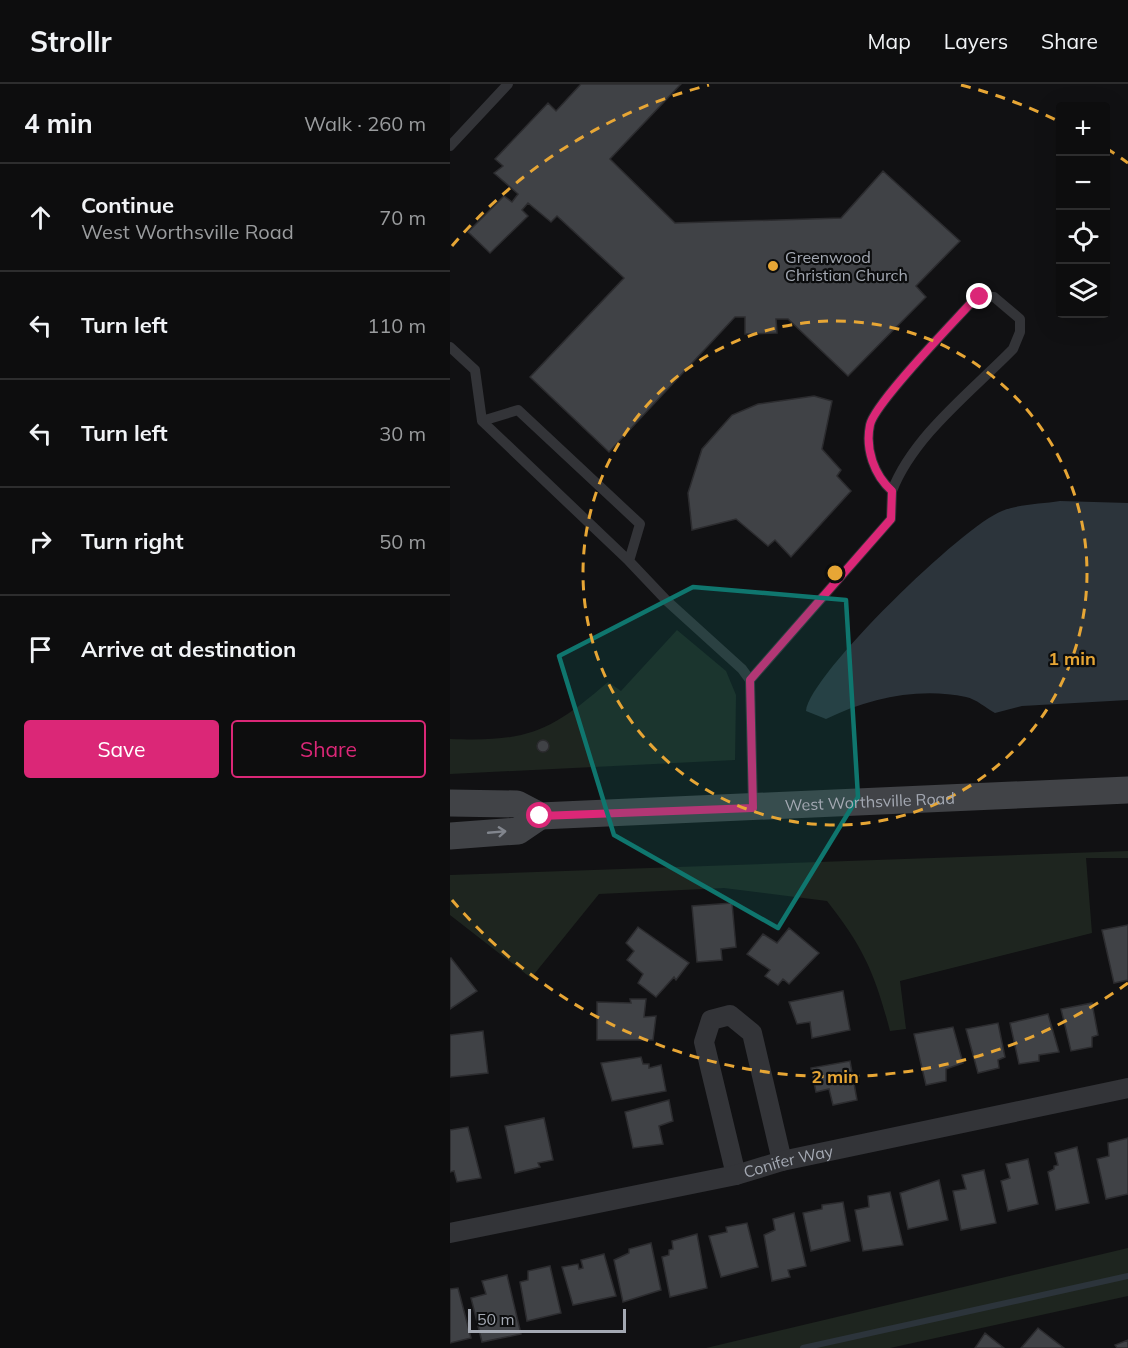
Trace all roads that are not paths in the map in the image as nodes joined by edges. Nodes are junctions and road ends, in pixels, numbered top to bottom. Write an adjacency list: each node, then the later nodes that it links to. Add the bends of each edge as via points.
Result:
1 (508, 84): 2 (lane)
2 (450, 146)
3 (450, 347): 4 (lane, via 475,370)
4 (482, 421): 6 (lane); 6 (lane, via 518,410 640,524)
5 (892, 491): 5 (lane, via 899,473 921,442 1013,349 1020,319 994,297 980,297 970,304 883,402 870,424 870,455 880,480); 7 (lane, via 891,519)
6 (629, 561): 7 (lane)
7 (750, 680): 10 (lane)
8 (1128, 790): 10 (main road, West Worthsville Road)
9 (450, 803): 11 (main road, West Worthsville Road, via 517,804)
10 (753, 808): 11 (main road, West Worthsville Road)
11 (540, 816): 12 (main road, West Worthsville Road, one-way to 11, via 518,831)
12 (450, 836)
13 (1128, 1088): 14 (street, Conifer Way)
14 (782, 1161): 15 (street, Conifer Way); 15 (street, via 752,1033 730,1015 711,1020 704,1042)
15 (736, 1175): 16 (street, Conifer Way)
16 (450, 1233)

